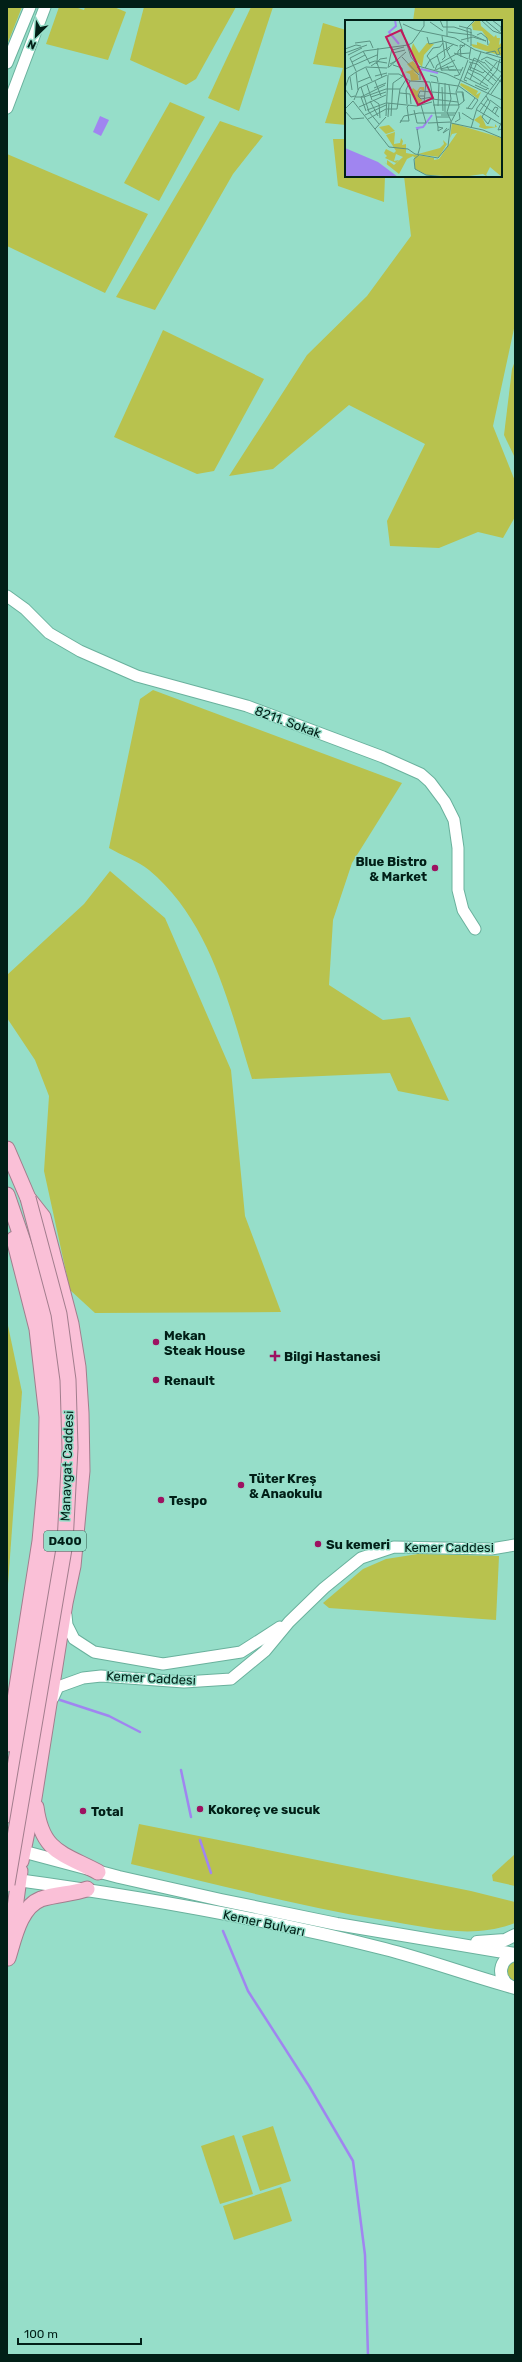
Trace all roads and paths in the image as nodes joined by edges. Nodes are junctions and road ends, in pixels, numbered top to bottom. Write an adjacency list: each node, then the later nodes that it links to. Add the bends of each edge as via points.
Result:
1 (30, 7): 3 (street)
2 (45, 7): 4 (street)
3 (7, 63)
4 (7, 108)
5 (7, 596): 6 (street, 8211. Sokak, via 25,609 49,634 137,676 247,706 383,757 421,774 445,802 454,820 458,848 458,890 463,910)
6 (475, 928)
7 (7, 1149): 8 (highway, Manavgat Caddesi / D400)
8 (28, 1198): 11 (highway, via 42,1217 71,1324 78,1367 82,1471 73,1566); 17 (highway, Manavgat Caddesi / D400, bridge, via 59,1314 68,1380 70,1448 65,1543)
9 (9, 1201): 14 (highway, via 14,1242 37,1329 47,1417 46,1476 40,1541); 16 (highway, Manavgat Caddesi / D400, via 45,1306 57,1382 58,1447 53,1539)
10 (515, 1546): 12 (street, Kemer Caddesi, via 394,1547 361,1558 345,1569)
11 (65, 1602): 12 (street, Kemer Caddesi, via 67,1625 74,1639 94,1652 163,1664 241,1652); 13 (highway)
12 (289, 1622): 13 (street, Kemer Caddesi, via 264,1651 232,1679 184,1682 123,1676 83,1678 58,1687)
13 (50, 1704): 15 (highway)
14 (7, 1753)
15 (34, 1798): 17 (highway); 18 (highway, via 38,1826 43,1838 52,1848)
16 (7, 1815)
17 (13, 1863): 18 (main road, Kemer Bulvarı); 19 (main road, Kemer Bulvarı); 23 (highway)
18 (98, 1872): 21 (main road, Kemer Bulvarı, via 329,1922)
19 (87, 1889): 23 (highway, via 40,1900 30,1907 21,1920); 25 (main road, Kemer Bulvarı, via 204,1910 385,1949)
20 (515, 1936): 21 (main road, via 505,1940)
21 (456, 1943): 22 (main road, Kemer Bulvarı)
22 (513, 1954): 25 (main road, via 503,1963 501,1974 503,1980)
23 (8, 1958): 24 (highway)
24 (7, 1961)
25 (514, 1987)

